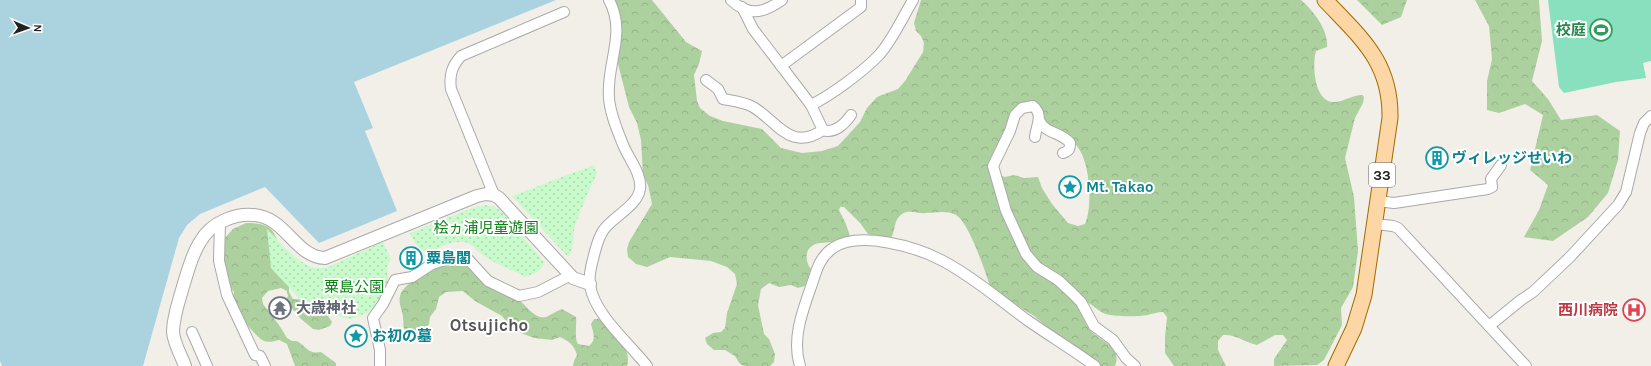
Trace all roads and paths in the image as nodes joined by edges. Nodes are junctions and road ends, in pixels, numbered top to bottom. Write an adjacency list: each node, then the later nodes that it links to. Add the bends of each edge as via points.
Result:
1 (609, 0): 26 (street, via 617,24 609,99 613,117 639,178 640,191 634,201 602,232 590,270)
2 (731, 0): 7 (street)
3 (782, 0): 7 (street, via 764,11 751,11)
4 (860, 0): 9 (street, via 861,7)
5 (913, 0): 11 (street, via 879,55 820,101)
6 (1325, 0): 22 (main road, 33, via 1365,42 1385,76 1390,101 1390,118)
7 (742, 7): 9 (street, via 753,29)
8 (564, 12): 21 (street, via 461,56 451,71 451,88)
9 (781, 66): 11 (street)
10 (706, 80): 15 (street, via 718,89 723,99 751,106 789,136 803,138)
11 (811, 105): 15 (street)
12 (851, 115): 15 (street, via 836,129)
13 (1651, 116): 20 (street, via 1644,123 1640,133)
14 (1040, 120): 16 (street); 17 (street, via 1047,129 1070,143 1068,151); 36 (street, via 1039,113 1033,106 1022,108 1015,115 993,166 1006,211 1015,234 1030,260 1058,280 1081,302 1094,326 1113,340)
15 (823, 130)
16 (1035, 137)
17 (1063, 153)
18 (1501, 165): 22 (street, via 1491,179 1492,187 1488,189 1394,203)
19 (1637, 178): 20 (street)
20 (1626, 192): 27 (street, via 1618,205 1570,257 1533,292)
21 (494, 195): 23 (street, via 477,196 325,258 318,258 304,250 282,227 262,216 239,215); 25 (street)
22 (1378, 201): 24 (main road, 33)
23 (220, 223): 29 (street, via 200,241 175,314 174,340); 31 (street, via 219,261 227,295 255,355 260,356)
24 (1375, 224): 27 (street, via 1398,228); 37 (main road, 33, via 1364,295 1354,328)
25 (571, 275): 26 (street); 32 (street, via 538,292 519,296 488,281 467,258 460,255 432,264 412,277 395,280 373,318 380,350)
26 (590, 284): 33 (street, via 594,300 608,321)
27 (1489, 326): 38 (street)
28 (192, 332): 30 (street)
29 (185, 366)
30 (207, 366)
31 (265, 366)
32 (380, 366)
33 (646, 366)
34 (800, 366): 35 (street, via 797,348 799,323 817,267 832,248 853,240 880,242 921,251 942,261 959,270)
35 (1095, 366)
36 (1135, 366)
37 (1336, 366)
38 (1526, 366)

